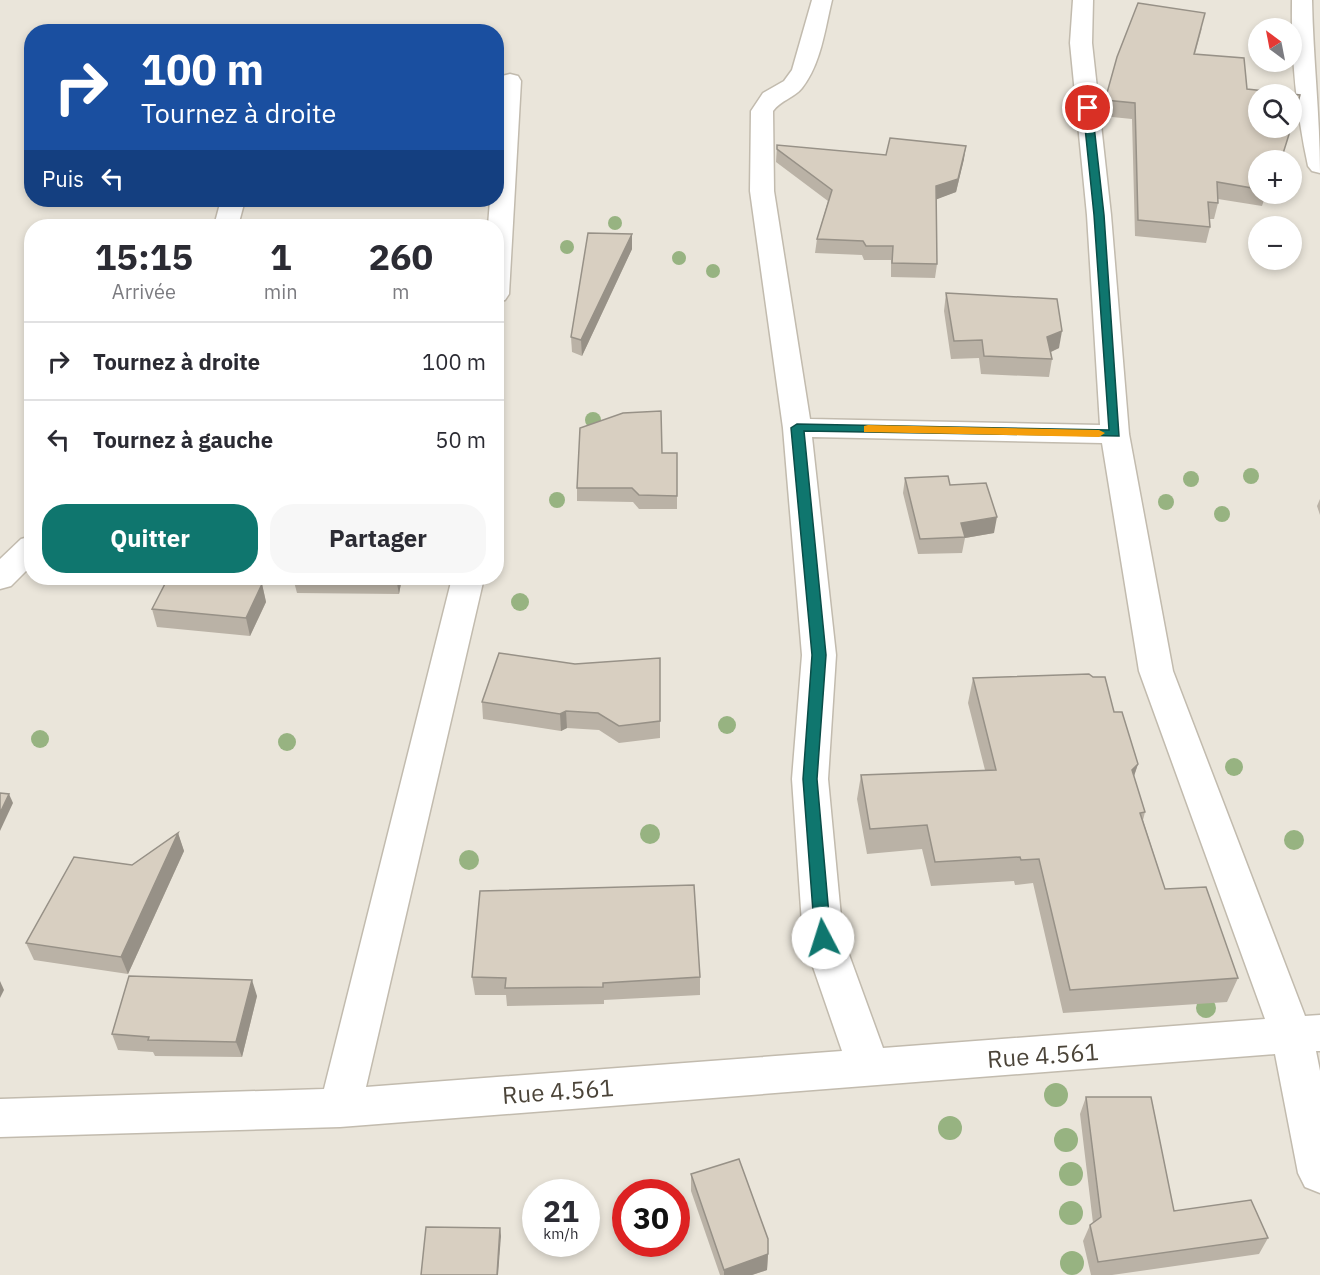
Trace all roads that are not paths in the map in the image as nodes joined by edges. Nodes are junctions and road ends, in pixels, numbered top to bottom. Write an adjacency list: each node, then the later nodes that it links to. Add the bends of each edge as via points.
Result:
1 (822, 0): 7 (street, via 803,71 792,86 771,98 762,111 762,191)
2 (1083, 0): 8 (street, via 1081,43 1099,215)
3 (1302, 0): 5 (street, via 1302,61)
4 (510, 81): 6 (street)
5 (1320, 166)
6 (504, 172)
7 (797, 428): 8 (street); 13 (street, via 819,655 810,779 823,938)
8 (1115, 434): 12 (street, via 1156,670)
9 (24, 554): 10 (street)
10 (0, 578)
11 (466, 585): 14 (street)
12 (1306, 1034): 13 (street, Rue 4.561); 16 (street)
13 (869, 1068): 14 (street, Rue 4.561)
14 (340, 1108): 15 (street, Rue 4.561)
15 (0, 1118)
16 (1320, 1173)

